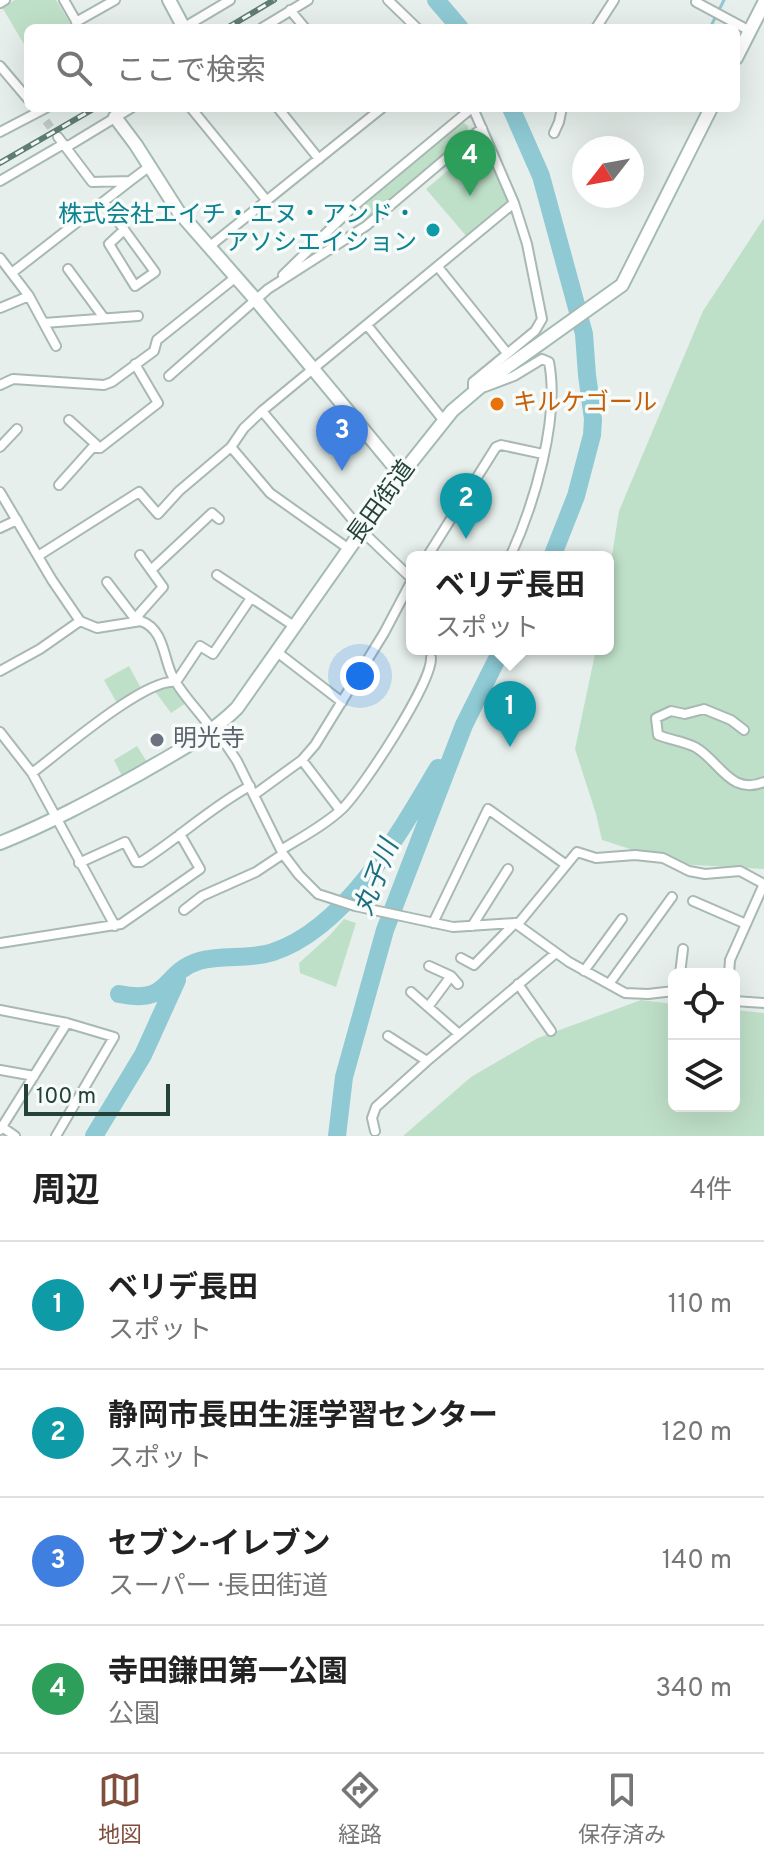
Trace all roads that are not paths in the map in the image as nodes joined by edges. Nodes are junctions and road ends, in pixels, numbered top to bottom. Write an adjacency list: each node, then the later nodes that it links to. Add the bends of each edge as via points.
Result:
1 (5, 0): 10 (street)
2 (64, 0): 13 (street)
3 (115, 0): 14 (street)
4 (169, 0): 15 (main road)
5 (230, 0): 16 (street)
6 (308, 0): 12 (street)
7 (388, 0): 19 (street)
8 (614, 0): 20 (street)
9 (696, 2): 21 (street)
10 (0, 3)
11 (764, 3): 23 (main road)
12 (290, 10): 17 (street); 18 (street)
13 (77, 24)
14 (79, 24)
15 (181, 24)
16 (190, 24)
17 (268, 24)
18 (302, 24)
19 (413, 24)
20 (599, 24)
21 (737, 24)
22 (740, 26): 23 (street)
23 (750, 31): 24 (main road)
24 (740, 50)
25 (0, 66): 26 (street)
26 (24, 94)
27 (35, 112): 40 (street)
28 (42, 112): 38 (street)
29 (124, 112): 37 (street)
30 (194, 112): 48 (street)
31 (281, 112): 44 (street)
32 (373, 112): 44 (street)
33 (467, 112): 58 (street, via 354,206)
34 (474, 112): 39 (street)
35 (561, 112): 41 (street)
36 (709, 112): 72 (main road, 長田街道, via 629,276 613,294)
37 (115, 117): 43 (street); 45 (main road)
38 (46, 121)
39 (482, 128): 50 (street); 58 (street, via 366,226)
40 (0, 132)
41 (554, 133)
42 (58, 137): 43 (street)
43 (65, 147): 46 (street); 47 (street, via 92,182)
44 (319, 159): 48 (street)
45 (150, 166): 47 (street); 52 (main road, via 178,211)
46 (0, 181)
47 (130, 181): 49 (street)
48 (267, 201): 52 (street)
49 (104, 202): 51 (street); 56 (street)
50 (514, 203): 54 (street); 67 (street, via 542,319)
51 (124, 230): 51 (street, via 109,244 135,286 155,272)
52 (210, 246): 57 (main road)
53 (0, 258): 56 (street)
54 (438, 267): 65 (street); 67 (street)
55 (68, 269): 63 (street)
56 (13, 272): 59 (street)
57 (236, 277): 60 (main road); 68 (street)
58 (268, 289): 60 (street)
59 (29, 296): 61 (street); 64 (street)
60 (256, 300): 69 (main road); 70 (street)
61 (0, 308)
62 (138, 316): 63 (street)
63 (104, 318): 64 (street)
64 (44, 323): 66 (street)
65 (367, 325): 69 (street); 75 (street)
66 (56, 346)
67 (507, 353): 72 (street, via 473,382)
68 (135, 364): 71 (street, via 104,385 13,379); 79 (street, via 158,403)
69 (313, 370): 73 (street); 81 (main road)
70 (169, 376)
71 (0, 385)
72 (473, 391): 75 (main road, 長田街道); 80 (street, via 542,359 549,362 551,404)
73 (262, 411): 78 (street); 87 (street)
74 (69, 420): 79 (street)
75 (444, 421): 81 (main road, 長田街道)
76 (17, 429): 77 (street)
77 (0, 447)
78 (231, 447): 88 (street, via 270,493); 92 (street, via 158,514 139,492)
79 (100, 448): 82 (street, via 92,448)
80 (543, 454): 89 (street, via 496,447); 90 (street, via 532,504)
81 (401, 475): 87 (main road, 長田街道)
82 (59, 485)
83 (0, 492): 85 (street)
84 (219, 519): 93 (street, via 212,513)
85 (17, 520): 86 (street); 92 (street)
86 (0, 528)
87 (362, 531): 88 (main road, 長田街道); 94 (street)
88 (349, 549): 101 (main road, 長田街道)
89 (431, 551)
90 (512, 551)
91 (140, 555): 93 (street)
92 (38, 556): 100 (street)
93 (151, 570): 99 (street, via 163,587)
94 (406, 574)
95 (217, 575): 98 (street)
96 (107, 582): 99 (street)
97 (406, 590): 106 (street)
98 (251, 598): 101 (street); 105 (street, via 213,654 200,646)
99 (137, 620): 100 (street, via 97,628); 105 (street, via 159,636)
100 (80, 621): 104 (street)
101 (294, 626): 102 (main road, 長田街道)
102 (277, 652): 106 (street); 107 (main road, 長田街道, via 237,708)
103 (431, 658): 115 (street, via 406,716)
104 (0, 671)
105 (176, 682): 107 (street); 111 (street, via 163,682 116,708)
106 (342, 702): 110 (street)
107 (214, 729): 113 (street); 116 (main road, 長田街道)
108 (744, 730): 112 (street, via 704,709 671,711 656,718 658,735 696,748 724,777 737,784)
109 (0, 732): 111 (street)
110 (302, 760): 114 (street); 115 (street)
111 (32, 773): 116 (street)
112 (764, 782)
113 (250, 786): 114 (street); 117 (street)
114 (254, 795): 119 (street)
115 (340, 810): 119 (street)
116 (57, 819): 118 (main road, 長田街道); 120 (street)
117 (180, 834): 120 (street, via 141,862 125,842); 131 (street, via 200,869)
118 (0, 843)
119 (282, 852): 126 (street); 128 (street, via 314,890 336,901)
120 (79, 863): 131 (street)
121 (565, 864): 123 (street, via 577,852 596,858 649,856 705,874 740,871); 128 (street, via 488,809); 129 (street)
122 (508, 869): 132 (street)
123 (764, 884): 130 (street)
124 (672, 897): 144 (street)
125 (693, 901): 130 (street)
126 (184, 910)
127 (622, 919): 140 (street)
128 (433, 923): 132 (street)
129 (516, 924): 132 (street); 135 (street); 136 (street, via 474,965)
130 (746, 924): 139 (street)
131 (115, 926): 133 (street)
132 (472, 926)
133 (0, 943)
134 (683, 949): 138 (street)
135 (556, 953): 140 (street); 143 (street)
136 (461, 958)
137 (429, 966): 141 (street)
138 (681, 968)
139 (729, 968)
140 (584, 971): 144 (street)
141 (451, 976): 142 (street); 149 (street)
142 (458, 984)
143 (518, 984): 152 (street); 153 (street)
144 (609, 984): 146 (street, via 625,993)
145 (411, 992): 149 (street)
146 (668, 992)
147 (740, 1001): 148 (street)
148 (764, 1003)
149 (428, 1007): 153 (street)
150 (0, 1010): 151 (street)
151 (67, 1023): 157 (street); 161 (street, via 114,1037)
152 (551, 1031)
153 (459, 1034): 155 (street)
154 (388, 1036): 155 (street)
155 (427, 1061): 159 (street, via 376,1107)
156 (0, 1070): 157 (street)
157 (34, 1076): 158 (street)
158 (1, 1129): 160 (street)
159 (375, 1131)
160 (15, 1136)
161 (56, 1136)

